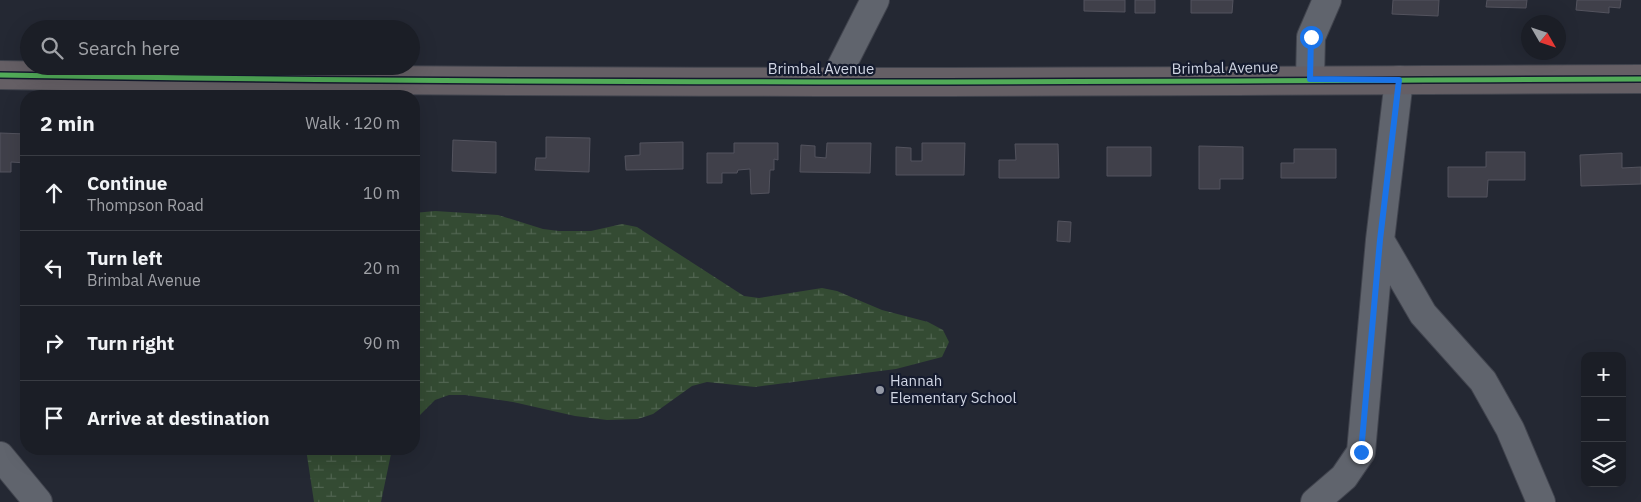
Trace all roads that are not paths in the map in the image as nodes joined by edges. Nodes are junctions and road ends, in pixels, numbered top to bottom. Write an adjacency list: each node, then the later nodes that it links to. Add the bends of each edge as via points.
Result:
1 (875, 0): 7 (street)
2 (1327, 0): 4 (street, via 1311,37)
3 (0, 75): 7 (main road, Brimbal Avenue)
4 (1310, 79): 6 (main road, Brimbal Avenue); 7 (main road, Brimbal Avenue)
5 (1641, 79): 6 (main road, Brimbal Avenue)
6 (1399, 80): 8 (street)
7 (834, 81)
8 (1380, 240): 11 (street, via 1361,452 1344,477); 12 (street, via 1423,314 1483,381 1510,429)
9 (0, 456): 10 (street)
10 (38, 502)
11 (1315, 502)
12 (1541, 502)

